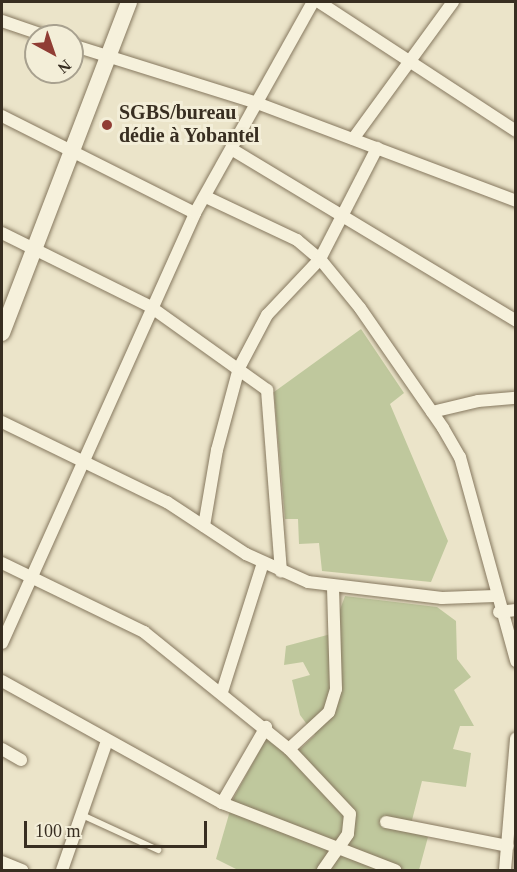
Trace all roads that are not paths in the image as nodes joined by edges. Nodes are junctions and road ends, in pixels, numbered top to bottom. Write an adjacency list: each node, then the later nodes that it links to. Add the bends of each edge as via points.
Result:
1 (129, 2): 8 (main road)
2 (313, 2): 10 (street)
3 (319, 2): 9 (street)
4 (453, 2): 9 (street)
5 (2, 21): 6 (street)
6 (24, 28)
7 (84, 49): 8 (street)
8 (108, 57): 10 (street); 16 (main road)
9 (411, 60): 12 (street); 13 (street)
10 (257, 103): 13 (street); 15 (street)
11 (2, 116): 16 (street)
12 (516, 131)
13 (353, 139): 14 (street)
14 (377, 148): 18 (street); 20 (street)
15 (233, 150): 17 (street); 20 (street)
16 (71, 153): 19 (street); 22 (main road)
17 (206, 197): 19 (street); 23 (street, via 297,240)
18 (516, 201)
19 (195, 213): 24 (street)
20 (343, 220): 23 (street); 25 (street)
21 (2, 233): 22 (street)
22 (35, 250): 24 (street); 26 (main road)
23 (320, 259): 27 (street, via 267,315); 29 (street, via 360,308)
24 (151, 307): 27 (street); 31 (street)
25 (516, 321)
26 (2, 333)
27 (239, 368): 32 (street, via 217,450); 35 (street, via 262,384 270,397)
28 (516, 398): 29 (street, via 478,401)
29 (432, 412): 38 (street, via 460,457)
30 (2, 422): 31 (street)
31 (86, 461): 32 (street); 36 (street)
32 (204, 526): 34 (street)
33 (2, 563): 36 (street)
34 (264, 563): 35 (street); 44 (street)
35 (281, 571): 37 (street)
36 (32, 579): 41 (street); 44 (street, via 131,624)
37 (333, 587): 38 (street, via 442,598); 49 (street, via 336,689 329,712)
38 (495, 596): 40 (street)
39 (516, 610): 40 (street)
40 (499, 612): 42 (street)
41 (2, 643)
42 (516, 662)
43 (2, 681): 47 (street)
44 (222, 692): 45 (street)
45 (266, 728): 49 (street); 51 (street)
46 (516, 738): 54 (street)
47 (107, 741): 51 (street); 52 (street)
48 (2, 749): 50 (street)
49 (289, 749): 55 (street, via 350,814 348,834)
50 (21, 760)
51 (222, 803): 55 (street)
52 (81, 815): 56 (lane); 59 (street)
53 (386, 822): 54 (street)
54 (508, 846): 62 (street)
55 (338, 849): 60 (street); 61 (street)
56 (158, 850)
57 (2, 862): 58 (street)
58 (22, 870)
59 (62, 870)
60 (324, 870)
61 (395, 870)
62 (505, 870)

